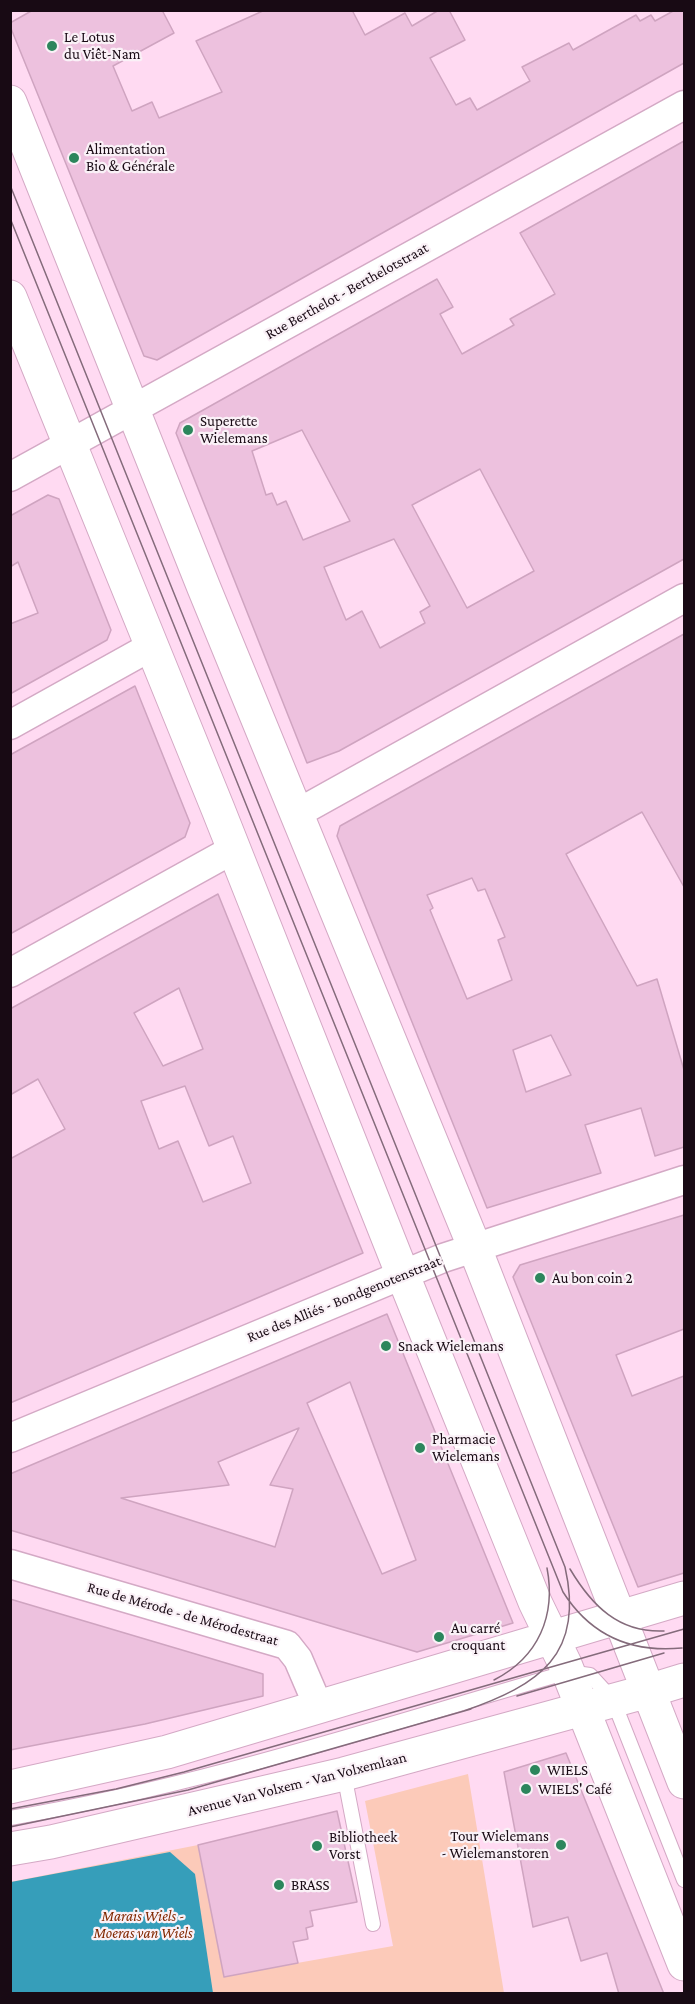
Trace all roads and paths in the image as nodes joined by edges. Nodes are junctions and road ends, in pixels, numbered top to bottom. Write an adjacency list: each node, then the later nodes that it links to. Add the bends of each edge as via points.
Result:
1 (10, 102): 4 (main road)
2 (684, 105): 4 (street, Rue Berthelot - Berthelotstraat)
3 (10, 297): 5 (main road)
4 (134, 408): 5 (street, Rue Berthelot - Berthelotstraat); 10 (main road)
5 (70, 444): 6 (street, Rue Berthelot - Berthelotstraat); 8 (main road)
6 (10, 477)
7 (684, 598): 10 (street)
8 (152, 646): 9 (street); 11 (main road)
9 (10, 725)
10 (296, 814): 14 (main road)
11 (234, 849): 12 (street); 15 (main road)
12 (10, 973)
13 (684, 1180): 14 (street, Rue des Alliés - Bondgenotenstraat)
14 (474, 1246): 15 (street, Rue des Alliés - Bondgenotenstraat); 19 (main road)
15 (402, 1273): 16 (street, Rue des Alliés - Bondgenotenstraat); 20 (main road, via 535,1602)
16 (10, 1438)
17 (10, 1564): 25 (street, Rue de Mérode - de Mérodestraat, via 287,1645 298,1659)
18 (684, 1598): 19 (main road)
19 (620, 1617): 20 (main road); 23 (main road)
20 (554, 1638): 21 (main road); 25 (main road)
21 (568, 1672): 24 (lane, via 590,1675); 26 (main road); 30 (lane, Avenue Van Volxem - Van Volxemlaan, via 194,1779)
22 (684, 1680): 23 (main road)
23 (648, 1691): 24 (main road, Avenue Van Volxem - Van Volxemlaan); 28 (main road)
24 (613, 1700): 26 (main road, Avenue Van Volxem - Van Volxemlaan); 32 (lane)
25 (319, 1708): 29 (main road, via 167,1752)
26 (582, 1708): 27 (main road, Avenue Van Volxem - Van Volxemlaan); 34 (main road)
27 (344, 1774): 31 (main road, Avenue Van Volxem - Van Volxemlaan); 33 (lane)
28 (684, 1782)
29 (10, 1787)
30 (10, 1818)
31 (10, 1849)
32 (684, 1880)
33 (373, 1924)
34 (684, 1964)

